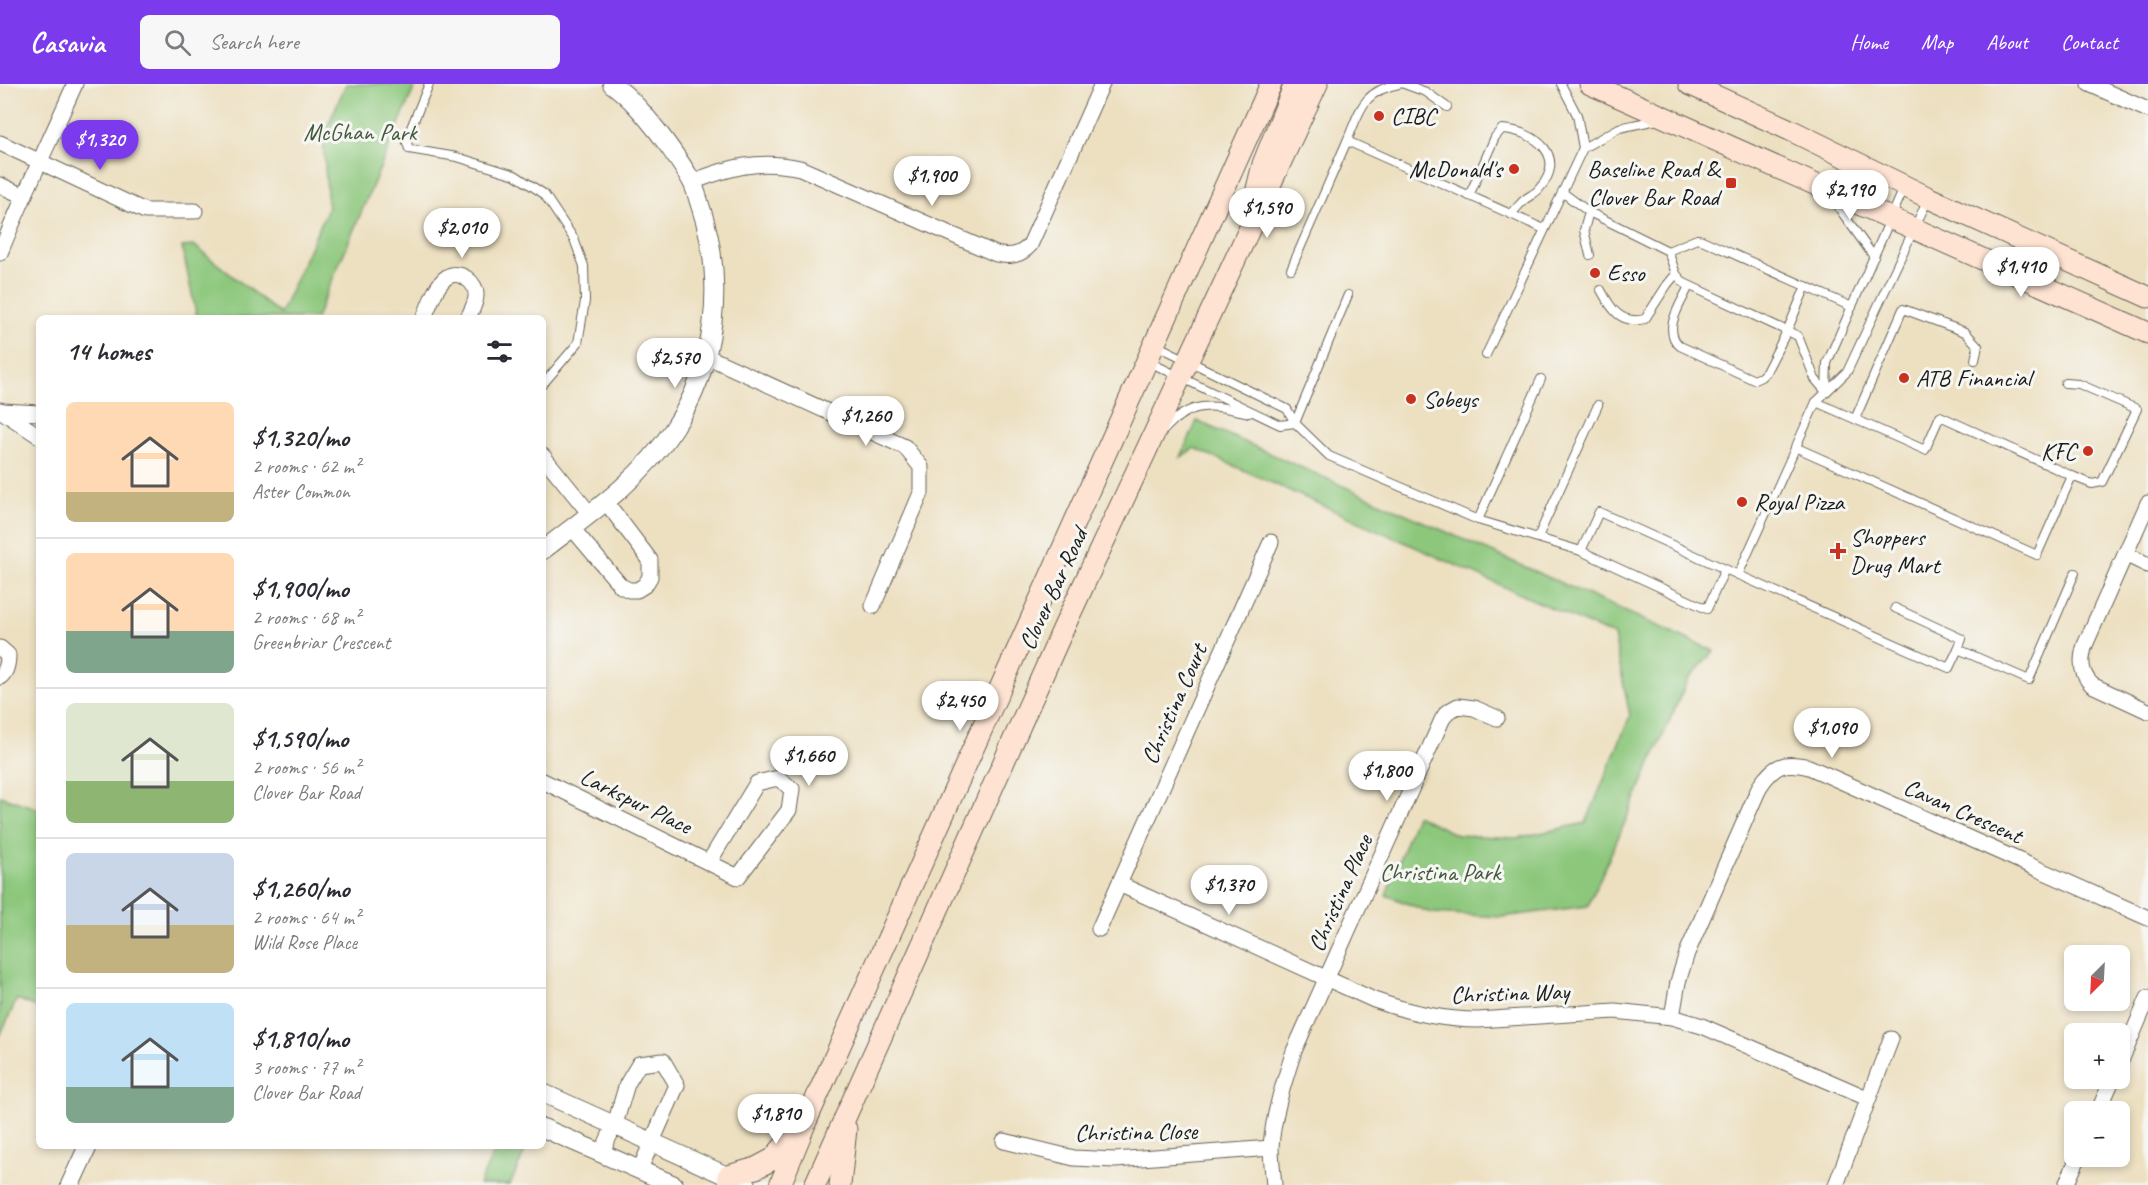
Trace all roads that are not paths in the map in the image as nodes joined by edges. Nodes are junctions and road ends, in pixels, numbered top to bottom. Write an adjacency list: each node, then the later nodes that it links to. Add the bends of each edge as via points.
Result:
1 (75, 84): 21 (street)
2 (429, 84): 59 (lane, via 406,140 409,149 457,157 515,175 544,194 574,239 584,266 585,302 578,343)
3 (612, 84): 22 (street, via 637,105)
4 (1102, 84): 22 (street, via 1030,245 1011,256 996,254 820,175 780,163 734,167)
5 (1271, 84): 53 (main road, Clover Bar Road)
6 (1294, 84): 36 (main road, via 1263,164)
7 (1324, 84): 14 (main road, Clover Bar Road)
8 (1399, 84): 18 (lane, via 1382,87 1365,101)
9 (1404, 84): 15 (lane)
10 (1561, 84): 20 (lane, via 1577,115)
11 (1590, 84): 17 (main road)
12 (1689, 84): 24 (main road)
13 (2089, 84): 16 (street)
14 (1313, 92): 36 (main road, Clover Bar Road)
15 (1447, 106)
16 (2148, 110)
17 (1667, 118): 20 (lane, via 1619,128); 25 (main road)
18 (1347, 141): 28 (lane); 41 (lane)
19 (0, 143): 21 (street)
20 (1582, 148): 26 (lane)
21 (40, 161): 27 (street); 30 (street, via 145,211)
22 (692, 182): 55 (street, via 712,251 712,333)
23 (0, 186): 27 (street)
24 (1905, 186): 29 (main road); 33 (lane)
25 (1825, 188): 33 (main road); 40 (lane)
26 (1562, 192): 31 (lane); 35 (lane)
27 (23, 196): 38 (street)
28 (1469, 196): 32 (lane); 32 (lane, via 1496,137 1502,129 1516,130 1540,141 1548,152 1549,170 1539,189)
29 (1929, 198): 34 (lane); 47 (main road)
30 (195, 211)
31 (1589, 212): 37 (lane); 39 (lane, via 1584,230)
32 (1511, 214): 35 (lane)
33 (1890, 218): 34 (main road); 40 (lane)
34 (1914, 228): 52 (main road); 61 (lane, via 1847,372)
35 (1544, 229): 54 (lane)
36 (1244, 244): 57 (main road, Clover Bar Road)
37 (1668, 251): 42 (lane); 44 (lane, via 1702,240)
38 (0, 253)
39 (1590, 255)
40 (1874, 257): 48 (lane)
41 (1291, 269)
42 (1676, 274): 43 (lane); 45 (lane, via 1646,319 1635,322 1611,310)
43 (1689, 286): 51 (lane); 51 (lane, via 1671,327 1673,340 1754,380 1766,372)
44 (1806, 286): 48 (lane); 51 (lane)
45 (1601, 290)
46 (1348, 295): 68 (lane)
47 (2148, 297)
48 (1852, 307): 61 (lane, via 1827,363)
49 (425, 315): 50 (street, via 438,287 452,275 471,281 475,289)
50 (469, 315)
51 (1787, 331): 61 (lane, via 1800,339 1815,380)
52 (2148, 333)
53 (1151, 353): 57 (lane); 57 (lane); 108 (main road, Clover Bar Road)
54 (1486, 355)
55 (706, 356): 74 (street, via 674,429 649,462); 88 (street, via 905,447 921,467 921,493)
56 (1975, 360): 67 (lane, via 1978,345 1965,332 1903,309)
57 (1183, 368): 66 (lane); 68 (lane, via 1287,409); 71 (main road, Clover Bar Road)
58 (1541, 379): 77 (lane)
59 (546, 380)
60 (2065, 383): 73 (lane, via 2079,384 2137,409 2102,482 2092,484)
61 (1826, 392): 62 (lane)
62 (1815, 402): 67 (lane); 70 (lane)
63 (1598, 405): 79 (lane)
64 (2, 411): 65 (street); 69 (street)
65 (36, 413)
66 (1260, 415): 68 (lane, via 1280,425); 71 (lane, via 1214,405 1189,410 1167,426)
67 (1855, 419): 73 (lane, via 1925,450 1940,416)
68 (1295, 423): 77 (lane, via 1329,456)
69 (36, 434)
70 (1795, 447): 73 (lane, via 2037,555); 87 (lane)
71 (1144, 453): 107 (main road, Clover Bar Road)
72 (546, 460): 76 (street)
73 (2072, 476)
74 (606, 502): 76 (street); 78 (street, via 650,560 650,577 645,585 637,590 621,586)
75 (2148, 503): 83 (street)
76 (590, 514): 78 (street)
77 (1478, 520): 79 (lane)
78 (573, 528): 81 (street)
79 (1538, 537): 82 (lane)
80 (1271, 542): 97 (street, Christina Court)
81 (546, 548)
82 (1581, 551): 85 (lane, via 1599,512); 85 (lane, via 1707,609)
83 (2125, 554): 84 (street); 93 (street, via 2085,645 2083,671 2099,690)
84 (2148, 565)
85 (1725, 569): 87 (lane)
86 (2075, 573): 91 (lane, via 2029,680)
87 (1738, 575): 91 (lane, via 1949,668)
88 (873, 606)
89 (1894, 608): 91 (lane, via 1962,639)
90 (0, 648): 92 (street, via 8,655)
91 (1958, 649)
92 (0, 676)
93 (2148, 711)
94 (1497, 718): 100 (street, Christina Place, via 1458,706 1442,720)
95 (546, 782): 96 (street, Larkspur Place)
96 (709, 862): 96 (street, Larkspur Place, via 738,877 789,810 792,789 778,778 757,783)
97 (1119, 884): 99 (street, Christina Court); 100 (street)
98 (2148, 918): 102 (street, Cavan Crescent, via 1809,767 1783,765 1760,786 1686,953)
99 (1099, 929)
100 (1326, 978): 102 (street, Christina Way, via 1390,1006 1449,1019 1615,1011); 113 (street, via 1288,1068)
101 (2148, 998): 104 (street)
102 (1672, 1017): 106 (street, Christina Way, via 1702,1026)
103 (1891, 1039): 106 (street)
104 (2130, 1040)
105 (546, 1094): 109 (street)
106 (1867, 1098): 125 (street)
107 (848, 1110): 122 (main road, Clover Bar Road); 123 (main road)
108 (807, 1119): 118 (main road, via 772,1159); 121 (main road, Clover Bar Road)
109 (615, 1125): 112 (street); 112 (street, via 627,1084 639,1064 663,1061 677,1085); 115 (street)
110 (546, 1129): 115 (street)
111 (1004, 1141): 113 (street, Christina Close, via 1089,1160)
112 (651, 1142): 117 (street); 118 (street)
113 (1271, 1148): 124 (street)
114 (86, 1149): 119 (street)
115 (601, 1154): 117 (street)
116 (2074, 1167): 126 (street)
117 (640, 1169): 120 (street)
118 (738, 1180)
119 (70, 1185)
120 (674, 1185)
121 (780, 1185)
122 (815, 1185)
123 (840, 1185)
124 (1274, 1185)
125 (1836, 1185)
126 (2066, 1185)

